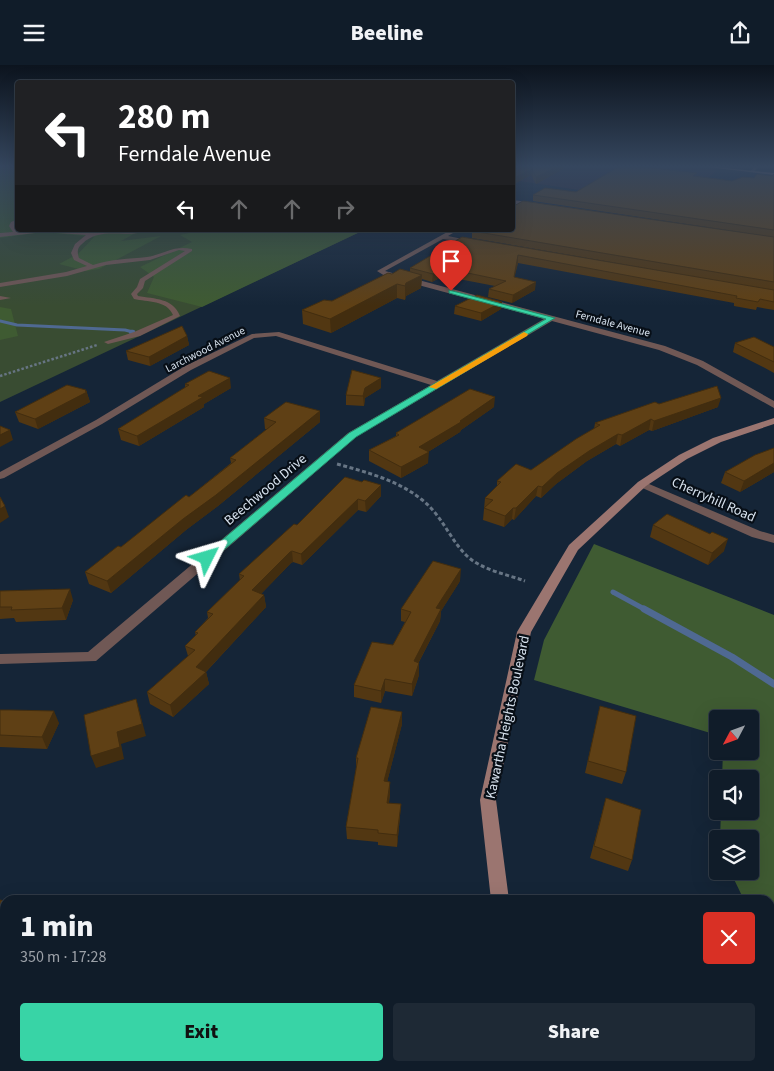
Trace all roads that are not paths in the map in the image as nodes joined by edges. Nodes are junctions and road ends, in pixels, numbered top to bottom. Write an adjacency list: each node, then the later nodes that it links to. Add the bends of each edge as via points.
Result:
1 (25, 232): 5 (lane)
2 (74, 232): 6 (lane)
3 (117, 232): 6 (lane)
4 (451, 232): 8 (street)
5 (16, 233): 7 (lane)
6 (91, 234): 10 (lane, via 77,245 74,253 76,259)
7 (0, 235)
8 (442, 237): 9 (street); 14 (street, Ferndale Avenue, via 380,271)
9 (482, 244)
10 (91, 266): 11 (lane, via 67,274); 15 (lane, via 150,258 179,248 190,250 142,280 134,294 136,298 168,304 177,316 137,334)
11 (0, 285)
12 (0, 298): 13 (lane)
13 (8, 298)
14 (552, 318): 16 (street, Beechwood Drive); 17 (street, Ferndale Avenue, via 662,348 700,363)
15 (108, 342)
16 (437, 384): 19 (street, Larchwood Avenue, via 276,334 252,336); 22 (street, Beechwood Drive, via 352,435 91,657)
17 (774, 405)
18 (774, 421): 20 (street, Kawartha Heights Boulevard, via 717,440 683,457)
19 (0, 476)
20 (642, 484): 21 (street, Cherryhill Road); 23 (street, Kawartha Heights Boulevard, via 573,548 524,632 488,800)
21 (774, 539)
22 (0, 659)
23 (499, 895)

